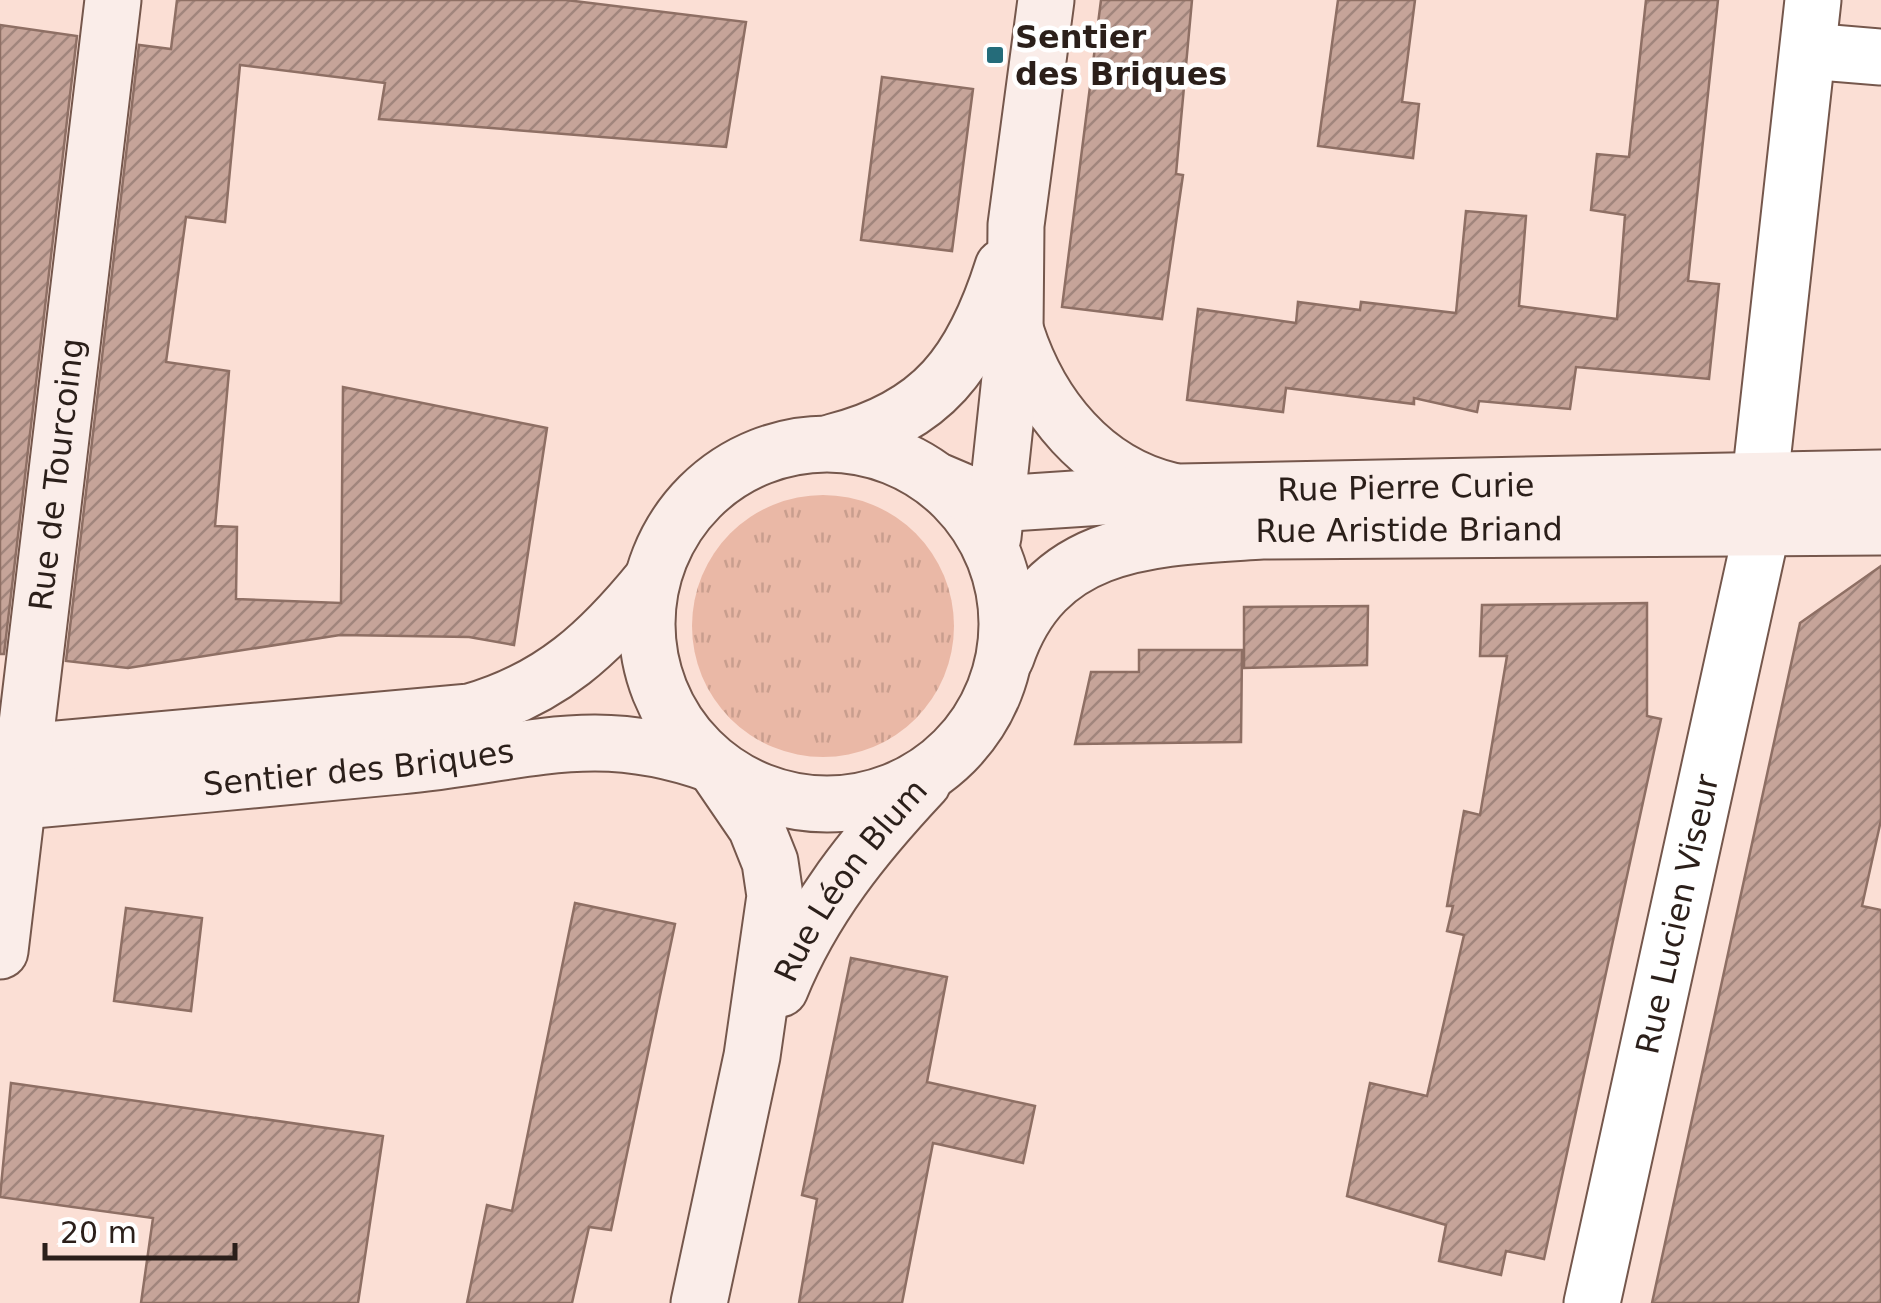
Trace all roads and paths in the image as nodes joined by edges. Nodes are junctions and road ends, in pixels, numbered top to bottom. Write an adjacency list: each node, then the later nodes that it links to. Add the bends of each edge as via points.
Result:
1 (113, 0): 17 (main road, Rue de Tourcoing)
2 (1046, 0): 5 (main road)
3 (1811, 26): 4 (street); 10 (street, Rue Lucien Viseur)
4 (1881, 57)
5 (1016, 225): 6 (main road); 7 (main road, via 988,313 952,374 902,418)
6 (1016, 331): 9 (main road, via 1038,387 1086,446 1112,469); 11 (main road)
7 (825, 444): 11 (main road, Rue Pierre Curie, via 884,452 937,481); 13 (main road, via 768,454 716,482 676,525)
8 (1881, 478): 10 (main road, Rue Pierre Curie)
9 (1179, 492): 10 (main road, Rue Pierre Curie); 11 (main road, Rue Pierre Curie, via 1064,502)
10 (1761, 504): 12 (main road, Rue Aristide Briand); 14 (main road, Rue Aristide Briand, via 1262,531 1124,545 1066,571 1040,595 1018,622); 21 (street, Rue Lucien Viseur)
11 (994, 526): 14 (main road, via 1006,609)
12 (1881, 528)
13 (652, 579): 15 (main road, via 646,638 656,681 674,721); 17 (main road, Sentier des Briques, via 569,667 507,701 470,712)
14 (1002, 669): 16 (main road, Rue Aristide Briand, via 977,724)
15 (714, 765): 16 (main road, via 764,793 824,804 883,795); 17 (main road, Sentier des Briques, via 675,751 595,740 407,765); 19 (main road, Rue Léon Blum, via 756,827 775,896)
16 (936, 768): 19 (main road, Rue Léon Blum, via 861,850 825,901 799,942)
17 (10, 778): 18 (main road, Rue de Tourcoing)
18 (0, 951)
19 (752, 1056): 20 (main road, Rue Léon Blum)
20 (699, 1303)
21 (1592, 1303)

